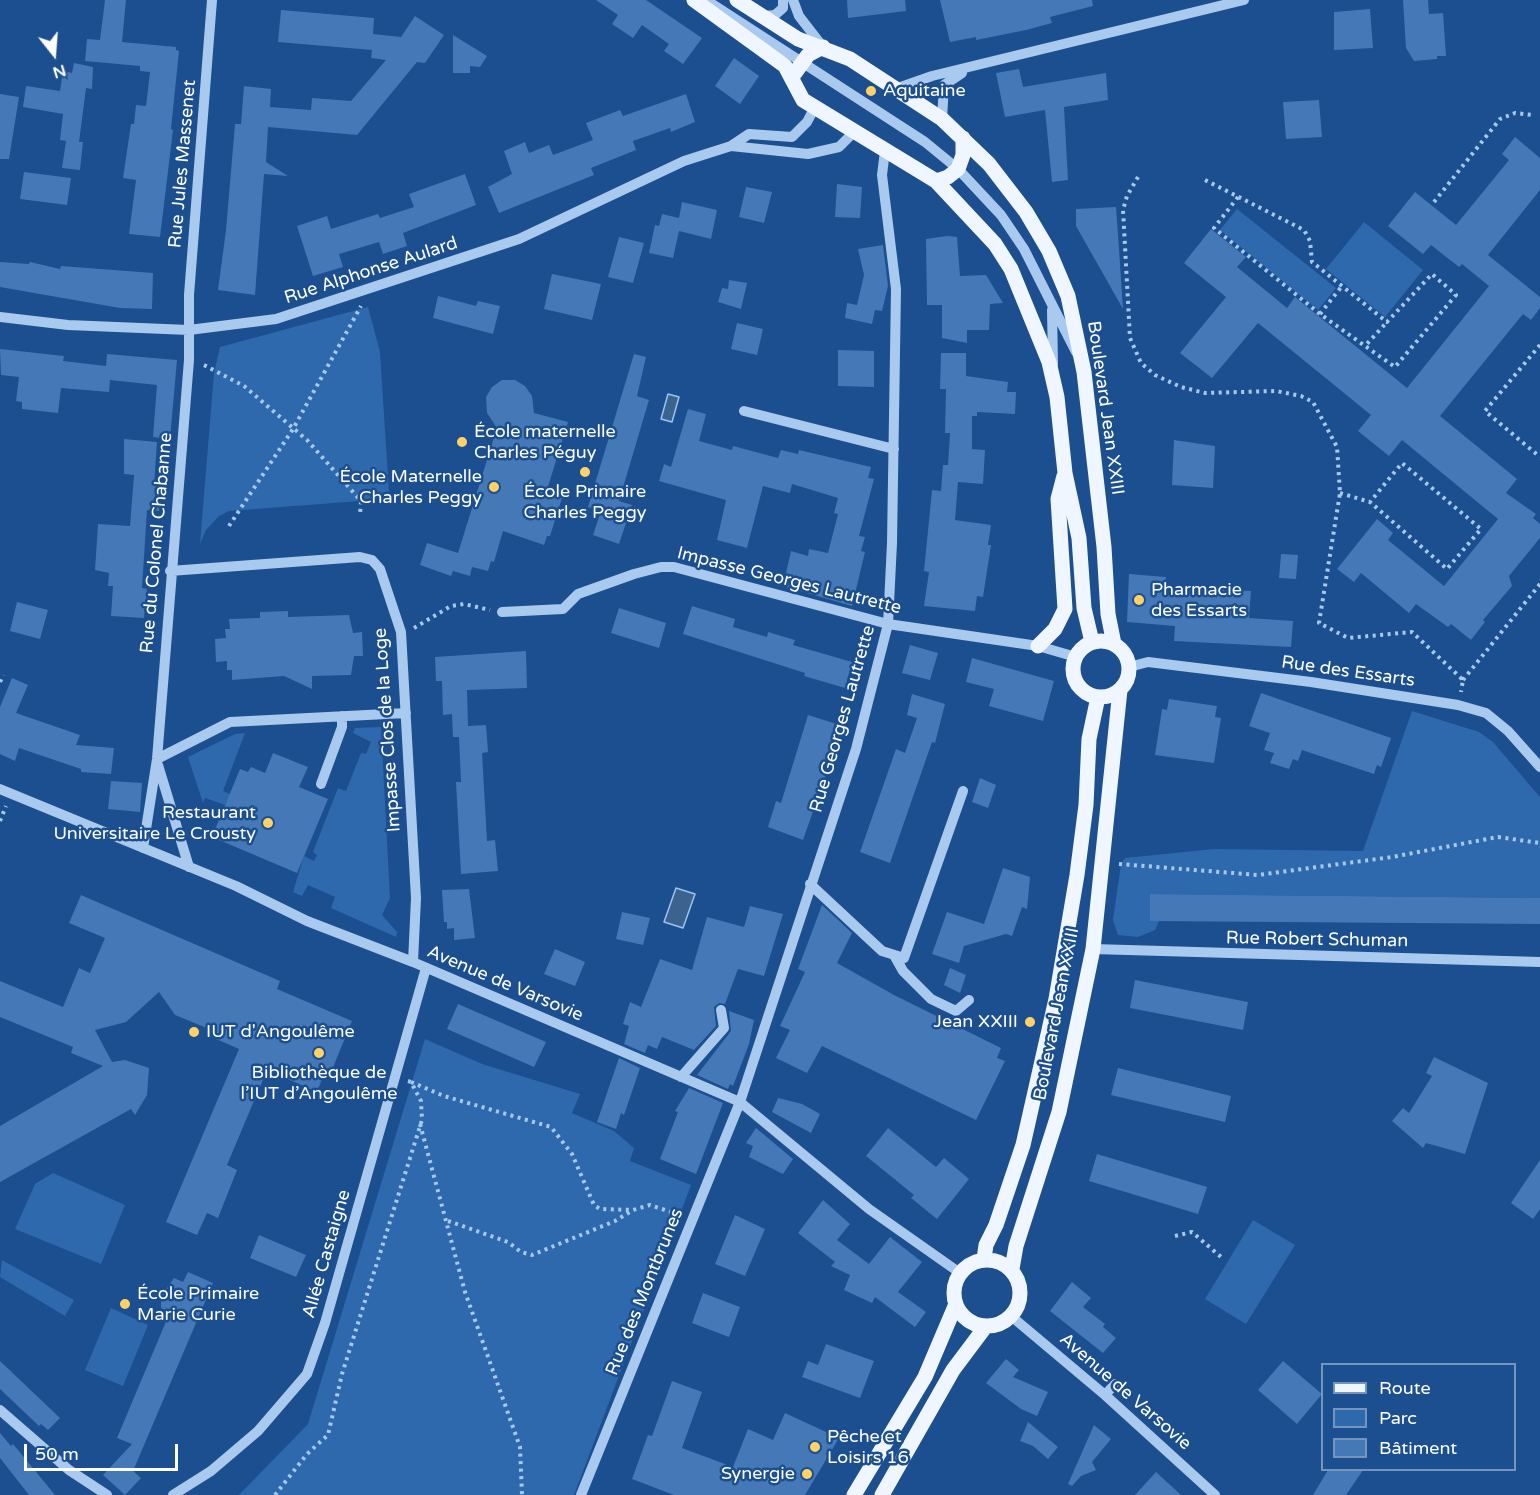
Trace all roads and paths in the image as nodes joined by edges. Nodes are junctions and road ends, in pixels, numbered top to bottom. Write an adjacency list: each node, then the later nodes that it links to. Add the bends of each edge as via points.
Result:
1 (212, 0): 34 (street, Rue Jules Massenet)
2 (694, 0): 13 (main road, via 785,66)
3 (706, 0): 11 (street)
4 (737, 0): 8 (main road, Boulevard Jean XXIII)
5 (783, 0): 8 (street, via 783,8 775,15)
6 (793, 0): 10 (street, via 799,16)
7 (1244, 0): 12 (street)
8 (764, 16): 9 (main road, Boulevard Jean XXIII)
9 (798, 39): 10 (main road, Boulevard Jean XXIII); 11 (street)
10 (823, 47): 11 (main road); 14 (main road, Boulevard Jean XXIII)
11 (805, 58): 13 (main road); 22 (street, via 825,78 925,142)
12 (978, 65): 14 (street); 17 (street, via 944,85)
13 (792, 77): 15 (main road, via 803,100)
14 (895, 88): 17 (main road, Boulevard Jean XXIII)
15 (815, 107): 18 (main road); 20 (street, Rue Alphonse Aulard, via 792,138 749,134)
16 (1533, 115): 27 (path, via 1515,114 1500,119)
17 (942, 119): 19 (main road, Boulevard Jean XXIII)
18 (854, 132): 20 (street, Rue Alphonse Aulard, via 839,147 808,154); 21 (main road)
19 (963, 138): 22 (main road); 38 (main road, Boulevard Jean XXIII, via 996,172 1049,251 1068,296)
20 (731, 146): 34 (street, Rue Alphonse Aulard, via 684,161 519,239 422,272 276,319)
21 (885, 151): 24 (main road); 42 (street, Rue Georges Lautrette, via 882,175 896,289)
22 (958, 169): 24 (main road); 30 (street, via 1001,215 1024,249)
23 (1137, 177): 45 (path, via 1123,210 1130,338 1141,363 1180,387 1205,393 1276,391 1312,402 1337,447)
24 (936, 180): 39 (main road, via 965,208 1011,269)
25 (1205, 180): 26 (path)
26 (1238, 197): 28 (path, via 1304,230 1312,262); 31 (path, via 1214,228)
27 (1434, 202)
28 (1342, 286): 31 (path); 33 (path)
29 (362, 305): 41 (path)
30 (1052, 307): 38 (street); 39 (street)
31 (1320, 314): 36 (path)
32 (0, 317): 34 (street, Rue Alphonse Aulard, via 68,325)
33 (1387, 322): 36 (path); 36 (path, via 1432,274 1456,295 1395,367)
34 (189, 330): 37 (street, Rue du Colonel Chabanne)
35 (1540, 345): 43 (path, via 1485,411)
36 (1365, 346)
37 (189, 360): 41 (path, via 244,386); 49 (street, Rue du Colonel Chabanne)
38 (1084, 372): 55 (main road, Boulevard Jean XXIII)
39 (1053, 377): 44 (main road)
40 (744, 411): 42 (street)
41 (293, 429): 47 (path, via 362,501); 48 (path)
42 (894, 449): 52 (street, Rue Georges Lautrette)
43 (1540, 457)
44 (1065, 473): 54 (main road, via 1079,538 1084,608); 56 (main road, via 1058,499 1065,609 1055,629)
45 (1340, 493): 46 (path); 60 (path, via 1319,623 1348,638 1412,632)
46 (1370, 502): 46 (path, via 1402,463 1481,529 1447,569)
47 (360, 515)
48 (229, 526)
49 (170, 571): 53 (street, Impasse Clos de la Loge, via 365,558 380,569); 67 (street, Rue du Colonel Chabanne)
50 (1540, 584): 60 (path)
51 (502, 612): 52 (street, Impasse Georges Lautrette, via 563,609 578,594 634,574 674,567); 53 (path, via 464,604 451,606)
52 (888, 624): 56 (street, Impasse Georges Lautrette); 76 (street, Rue Georges Lautrette, via 856,749)
53 (401, 632): 65 (street, Impasse Clos de la Loge)
54 (1092, 642): 55 (main road); 57 (main road)
55 (1114, 644): 58 (main road, via 1125,653)
56 (1038, 646): 57 (street, Impasse Georges Lautrette)
57 (1076, 657): 63 (main road, via 1073,665 1077,683)
58 (1129, 667): 62 (main road); 64 (street, Rue des Essarts, via 1148,662)
59 (3, 675): 61 (path)
60 (1463, 680): 64 (path)
61 (0, 682)
62 (1120, 690): 63 (main road); 74 (main road, Boulevard Jean XXIII)
63 (1098, 696): 94 (main road, Boulevard Jean XXIII, via 1089,739 1077,875 1056,999 1023,1145)
64 (1458, 705): 68 (street, Rue des Essarts, via 1486,713)
65 (406, 713): 66 (street); 79 (street, Impasse Clos de la Loge, via 416,898)
66 (342, 716): 67 (street, via 230,722); 69 (street, via 342,727)
67 (157, 759): 73 (street, Rue du Colonel Chabanne); 75 (street, Rue du Colonel Chabanne)
68 (1540, 767)
69 (321, 784)
70 (0, 789): 73 (street, Avenue de Varsovie)
71 (963, 791): 78 (street, via 904,958)
72 (1540, 843): 74 (path, via 1498,837 1392,857 1258,875)
73 (143, 848): 75 (street, Avenue de Varsovie)
74 (1101, 862): 77 (main road, Boulevard Jean XXIII)
75 (189, 867): 79 (street, Avenue de Varsovie, via 307,921)
76 (810, 884): 78 (street, via 882,951); 87 (street, Rue Georges Lautrette)
77 (1093, 950): 80 (street, Rue Robert Schuman); 95 (main road, Boulevard Jean XXIII, via 1059,1112)
78 (894, 955): 82 (street, via 903,971 931,999 956,1011)
79 (412, 962): 81 (street, Avenue de Varsovie)
80 (1540, 962)
81 (426, 968): 84 (street, Allée Castaigne); 85 (street, Avenue de Varsovie)
82 (969, 1000)
83 (721, 1010): 85 (street, via 723,1028)
84 (395, 1077): 86 (path); 104 (street, Allée Castaigne, via 307,1374 258,1431 211,1471)
85 (681, 1077): 87 (street, Avenue de Varsovie)
86 (411, 1082): 88 (path, via 421,1101); 89 (path, via 444,1096 551,1127 572,1154 594,1204 600,1209)
87 (740, 1102): 90 (street, Rue des Montbrunes); 96 (street, Avenue de Varsovie, via 869,1209)
88 (420, 1124): 91 (path); 105 (path, via 342,1374 327,1435)
89 (633, 1210): 90 (path, via 650,1205); 91 (path, via 532,1255 508,1242)
90 (692, 1220): 107 (street, Rue des Montbrunes)
91 (448, 1221): 106 (path, via 465,1292 520,1447)
92 (1175, 1236): 93 (path, via 1192,1232)
93 (1221, 1257)
94 (984, 1259): 95 (main road); 96 (main road)
95 (1012, 1269): 98 (main road, via 1018,1278 1021,1298)
96 (960, 1273): 97 (main road, via 955,1283)
97 (956, 1304): 99 (main road, via 968,1320); 108 (main road, via 925,1377)
98 (1011, 1316): 99 (main road, via 995,1326); 101 (street, Avenue de Varsovie)
99 (986, 1326): 109 (main road, via 953,1370)
100 (1115, 1384): 101 (street)
101 (1105, 1395): 110 (street, Avenue de Varsovie)
102 (0, 1410): 103 (street, via 69,1470)
103 (107, 1495)
104 (173, 1495)
105 (275, 1495)
106 (522, 1495)
107 (581, 1495)
108 (854, 1495)
109 (882, 1495)
110 (1215, 1495)

